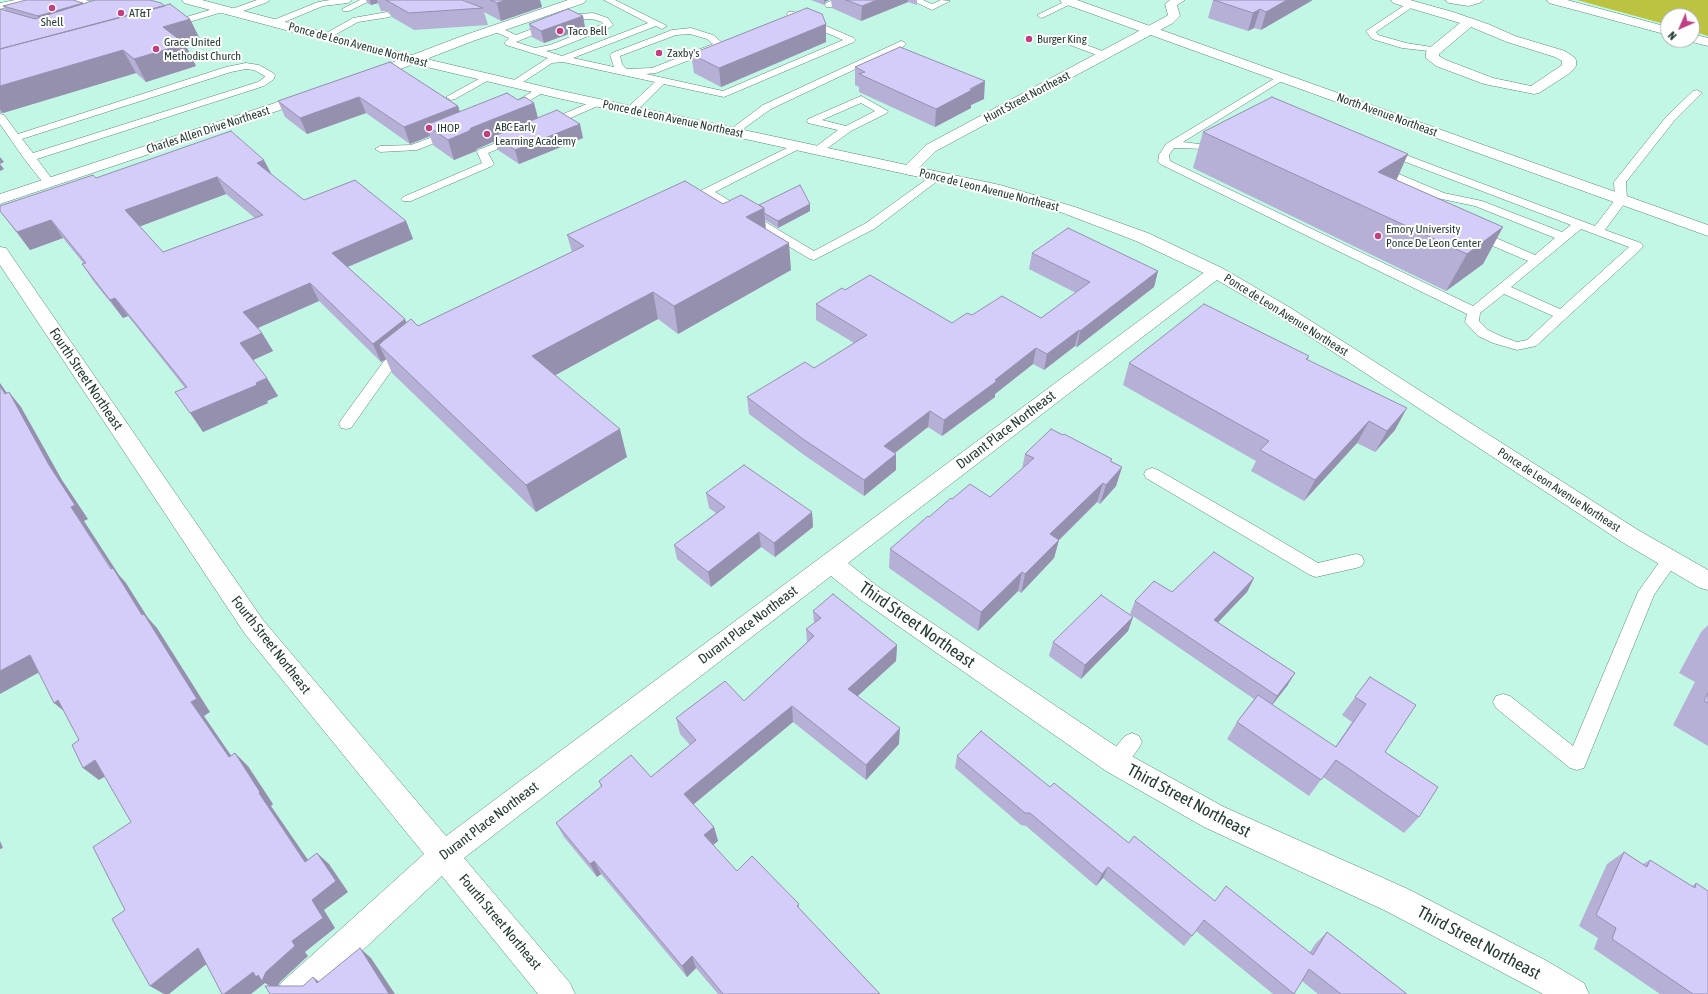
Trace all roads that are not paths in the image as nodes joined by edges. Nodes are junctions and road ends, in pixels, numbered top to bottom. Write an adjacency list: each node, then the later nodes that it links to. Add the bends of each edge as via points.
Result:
1 (27, 0): 24 (lane)
2 (74, 0): 25 (lane)
3 (265, 0): 27 (lane)
4 (310, 0): 21 (lane)
5 (348, 0): 21 (lane)
6 (368, 0): 29 (lane, via 346,9)
7 (580, 0): 39 (main road)
8 (608, 0): 37 (lane)
9 (840, 0): 22 (lane)
10 (915, 0): 18 (lane, via 932,7)
11 (1179, 0): 41 (main road, Hunt Street Northeast, via 1171,4 1174,16)
12 (1397, 0): 23 (main road)
13 (1443, 0): 28 (lane)
14 (1449, 0): 20 (lane)
15 (1479, 0): 20 (lane, via 1474,3)
16 (1553, 0): 40 (main road)
17 (197, 1): 27 (main road, Ponce de Leon Avenue Northeast)
18 (946, 1)
19 (1068, 1): 32 (lane); 41 (main road, North Avenue Northeast)
20 (1463, 3): 33 (lane)
21 (320, 4): 36 (lane)
22 (828, 4)
23 (1411, 4): 28 (main road); 47 (lane, via 1371,31 1375,37 1405,46)
24 (0, 6)
25 (94, 6)
26 (377, 8): 29 (lane)
27 (227, 10): 36 (main road, Ponce de Leon Avenue Northeast); 38 (lane)
28 (1429, 10): 33 (main road)
29 (363, 13): 34 (lane)
30 (791, 14): 55 (lane, via 851,40 724,94)
31 (387, 15): 34 (lane)
32 (1041, 15)
33 (1447, 15): 35 (main road)
34 (356, 20): 43 (lane)
35 (1469, 22): 47 (main road); 47 (main road, via 1511,39 1560,54 1569,60 1569,66 1534,90 1524,90 1494,83 1441,63 1433,58 1432,53)
36 (274, 23): 43 (main road, Ponce de Leon Avenue Northeast)
37 (656, 23): 42 (lane); 50 (lane)
38 (160, 28)
39 (496, 29): 44 (lane); 51 (main road)
40 (1660, 30)
41 (1152, 31): 49 (main road, Hunt Street Northeast); 53 (main road, North Avenue Northeast)
42 (675, 32): 52 (lane, via 615,55 617,65); 52 (lane, via 691,31 710,37 720,45 653,72)
43 (326, 36): 51 (main road, Ponce de Leon Avenue Northeast)
44 (516, 38): 48 (lane, via 509,43); 48 (lane, via 568,18 580,16 593,16 605,20 608,26 553,47)
45 (1073, 43): 49 (lane)
46 (901, 44): 71 (lane, via 767,107)
47 (1435, 50)
48 (535, 51): 50 (lane)
49 (1105, 55): 82 (main road, Hunt Street Northeast, via 930,148)
50 (563, 58): 52 (lane); 57 (lane, via 550,60); 58 (lane)
51 (415, 60): 54 (main road, Ponce de Leon Avenue Northeast); 56 (main road)
52 (625, 72): 55 (lane)
53 (1282, 77): 63 (lane); 88 (main road, North Avenue Northeast)
54 (486, 78): 57 (main road, Ponce de Leon Avenue Northeast); 61 (lane)
55 (663, 80): 64 (lane)
56 (351, 82)
57 (514, 84): 58 (main road, Ponce de Leon Avenue Northeast)
58 (534, 89): 62 (main road, Ponce de Leon Avenue Northeast); 66 (lane)
59 (322, 92): 84 (main road, Charles Allen Drive Northeast)
60 (1697, 93): 88 (lane, via 1670,120 1620,182)
61 (451, 97)
62 (596, 103): 64 (main road, Ponce de Leon Avenue Northeast); 87 (lane, via 482,152 488,164)
63 (1234, 107): 65 (lane); 68 (lane)
64 (631, 110): 71 (main road, Ponce de Leon Avenue Northeast)
65 (1246, 111)
66 (501, 112)
67 (0, 117): 73 (lane)
68 (1206, 124): 72 (lane); 74 (lane)
69 (847, 129): 69 (lane, via 877,114 884,111 861,99 812,121); 79 (lane)
70 (458, 130): 78 (lane, via 413,148)
71 (732, 132): 75 (main road, Ponce de Leon Avenue Northeast)
72 (1210, 136)
73 (15, 138): 80 (lane); 80 (lane, via 229,69 256,67 270,75 269,79 261,84)
74 (1173, 145): 76 (lane); 99 (lane, via 1164,155 1164,162 1178,170)
75 (797, 146): 79 (main road, Ponce de Leon Avenue Northeast); 85 (lane)
76 (1203, 147)
77 (1378, 148): 90 (lane)
78 (380, 149)
79 (818, 150): 82 (main road, Ponce de Leon Avenue Northeast)
80 (29, 158): 84 (lane)
81 (1368, 164): 94 (lane, via 1441,196 1478,203)
82 (908, 170): 83 (main road, Ponce de Leon Avenue Northeast)
83 (938, 176): 85 (lane, via 870,226 814,256); 97 (main road, Ponce de Leon Avenue Northeast, via 1000,190 1068,210 1142,237)
84 (49, 183): 86 (main road, Charles Allen Drive Northeast)
85 (706, 192): 89 (lane)
86 (0, 199)
87 (407, 199)
88 (1621, 200): 92 (lane); 93 (main road, North Avenue Northeast)
89 (687, 201)
90 (1580, 224): 92 (lane); 94 (lane)
91 (1466, 229): 96 (lane)
92 (1597, 231): 100 (lane, via 1637,246)
93 (1708, 231)
94 (1564, 237): 96 (lane)
95 (0, 252): 109 (main road, Fourth Street Northeast, via 254,627)
96 (1537, 260): 98 (lane)
97 (1216, 272): 104 (main road, Ponce de Leon Avenue Northeast, via 1283,311 1630,536); 106 (main road, Durant Place Northeast)
98 (1504, 288): 99 (lane); 100 (lane)
99 (1474, 312): 100 (lane, via 1472,322 1483,333 1517,346 1532,343)
100 (1562, 315)
101 (418, 341): 102 (lane, via 389,364)
102 (346, 424)
103 (1152, 474): 105 (lane, via 1316,570)
104 (1670, 559): 107 (main road, Ponce de Leon Avenue Northeast); 108 (lane, via 1647,592 1577,761)
105 (1356, 561)
106 (831, 563): 109 (main road, Durant Place Northeast); 112 (main road, Third Street Northeast, via 869,593 1124,752 1214,818 1397,900 1536,972)
107 (1708, 581)
108 (1503, 702)
109 (444, 855): 110 (main road, Durant Place Northeast); 111 (main road, Fourth Street Northeast)
110 (292, 994)
111 (559, 994)
112 (1572, 994)

